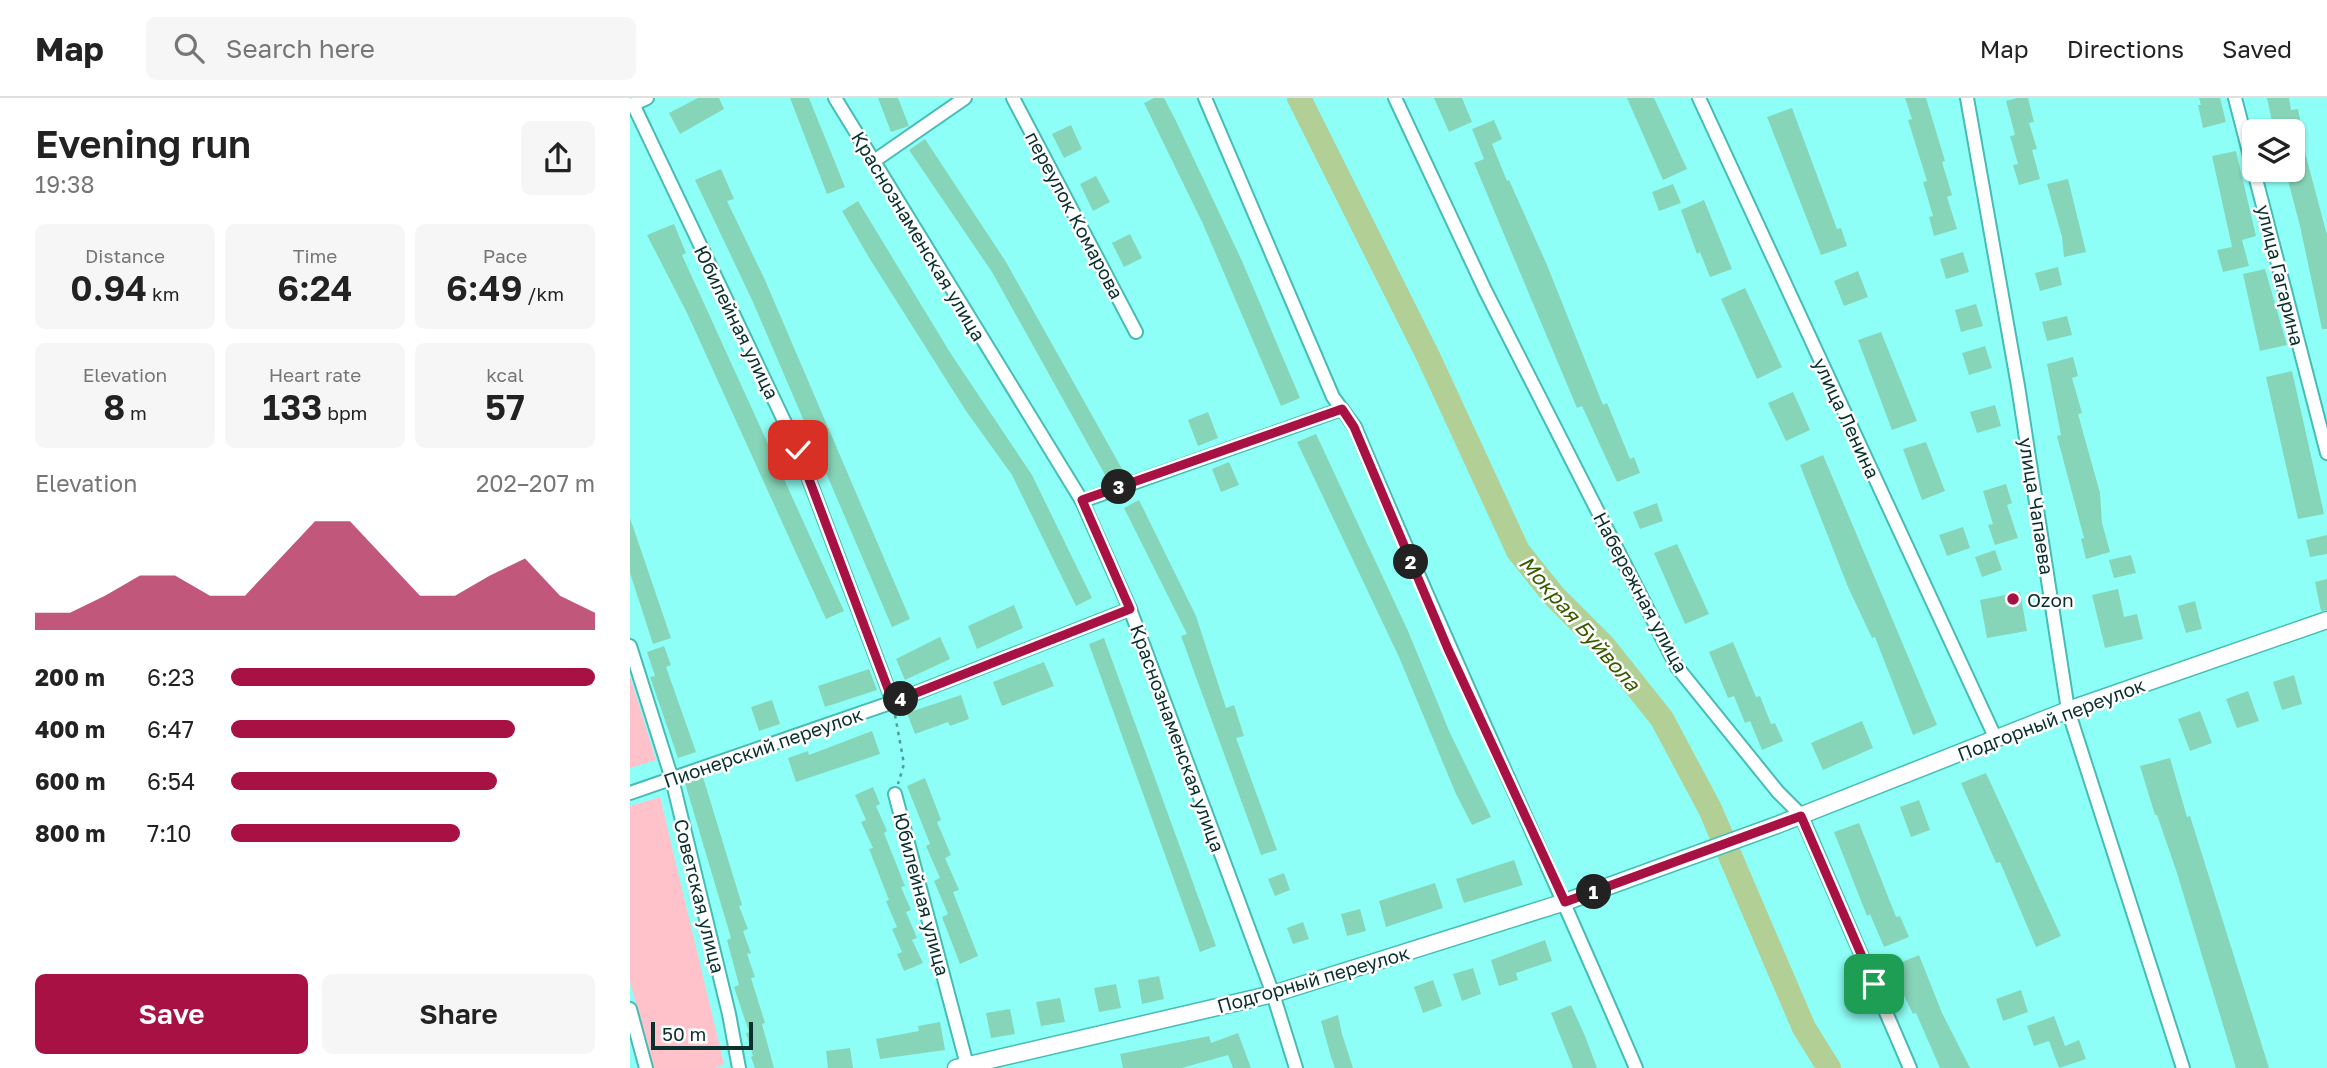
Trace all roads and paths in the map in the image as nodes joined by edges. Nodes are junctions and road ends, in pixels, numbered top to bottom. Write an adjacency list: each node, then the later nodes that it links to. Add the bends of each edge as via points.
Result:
1 (647, 98): 10 (street)
2 (835, 98): 11 (street, Краснознаменская улица)
3 (965, 98): 11 (street)
4 (1013, 98): 12 (street, переулок Комарова)
5 (1205, 98): 13 (street)
6 (1395, 98): 25 (street, Набережная улица, via 1485,290 1677,667)
7 (1699, 98): 21 (street, улица Ленина)
8 (1968, 98): 20 (street, улица Чапаева)
9 (2235, 98): 14 (street, улица Гагарина)
10 (632, 105): 19 (street, Юбилейная улица, via 798,450)
11 (874, 161): 15 (street, Краснознаменская улица)
12 (1136, 332)
13 (1342, 409): 15 (street); 26 (street, via 1354,427 1448,649)
14 (2327, 453)
15 (1082, 500): 16 (street, Краснознаменская улица)
16 (1130, 609): 19 (street, Пионерский переулок); 27 (street, Краснознаменская улица)
17 (2327, 620): 20 (main road, Подгорный переулок)
18 (630, 646): 22 (street, Советская улица)
19 (893, 702): 22 (street, Пионерский переулок); 24 (path, Юбилейная улица, via 904,764)
20 (2068, 710): 21 (main road, Подгорный переулок); 35 (street, улица Чапаева)
21 (1996, 738): 25 (main road, Подгорный переулок)
22 (672, 779): 23 (street, Пионерский переулок); 31 (street, Советская улица)
23 (630, 793)
24 (895, 794): 29 (street, Юбилейная улица)
25 (1801, 816): 26 (main road, Подгорный переулок); 34 (street, Набережная улица)
26 (1565, 902): 27 (main road, Подгорный переулок); 33 (street)
27 (1273, 994): 29 (main road, Подгорный переулок); 32 (street, Краснознаменская улица)
28 (630, 1009): 30 (street)
29 (961, 1067)
30 (646, 1068)
31 (739, 1068)
32 (1296, 1068)
33 (1636, 1068)
34 (1910, 1068)
35 (2183, 1068)

